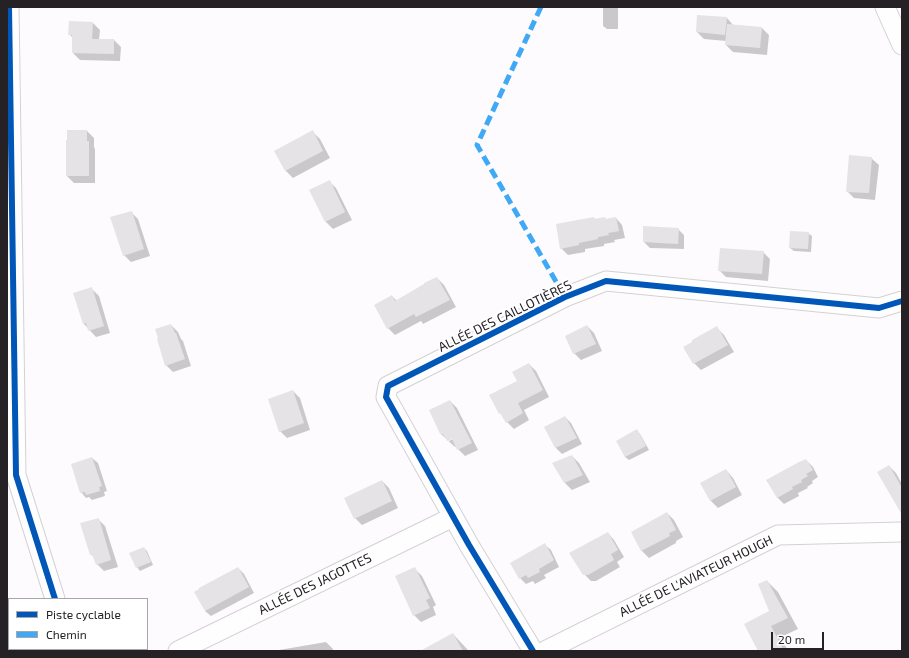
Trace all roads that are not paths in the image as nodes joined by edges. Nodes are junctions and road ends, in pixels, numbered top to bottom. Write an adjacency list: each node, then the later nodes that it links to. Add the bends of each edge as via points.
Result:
1 (9, 7): 7 (street, via 16,475)
2 (884, 7): 3 (street)
3 (902, 45)
4 (902, 301): 5 (street, ALLÉE DES CAILLOTIÈRES, via 879,308 606,281 565,297 388,386 386,397)
5 (453, 517): 8 (street, ALLÉE DES JAGOTTES); 9 (street)
6 (902, 532): 10 (street, ALLÉE DE L'AVIATEUR HOUGH, via 778,535)
7 (55, 598)
8 (178, 651)
9 (533, 651)
10 (545, 651)

